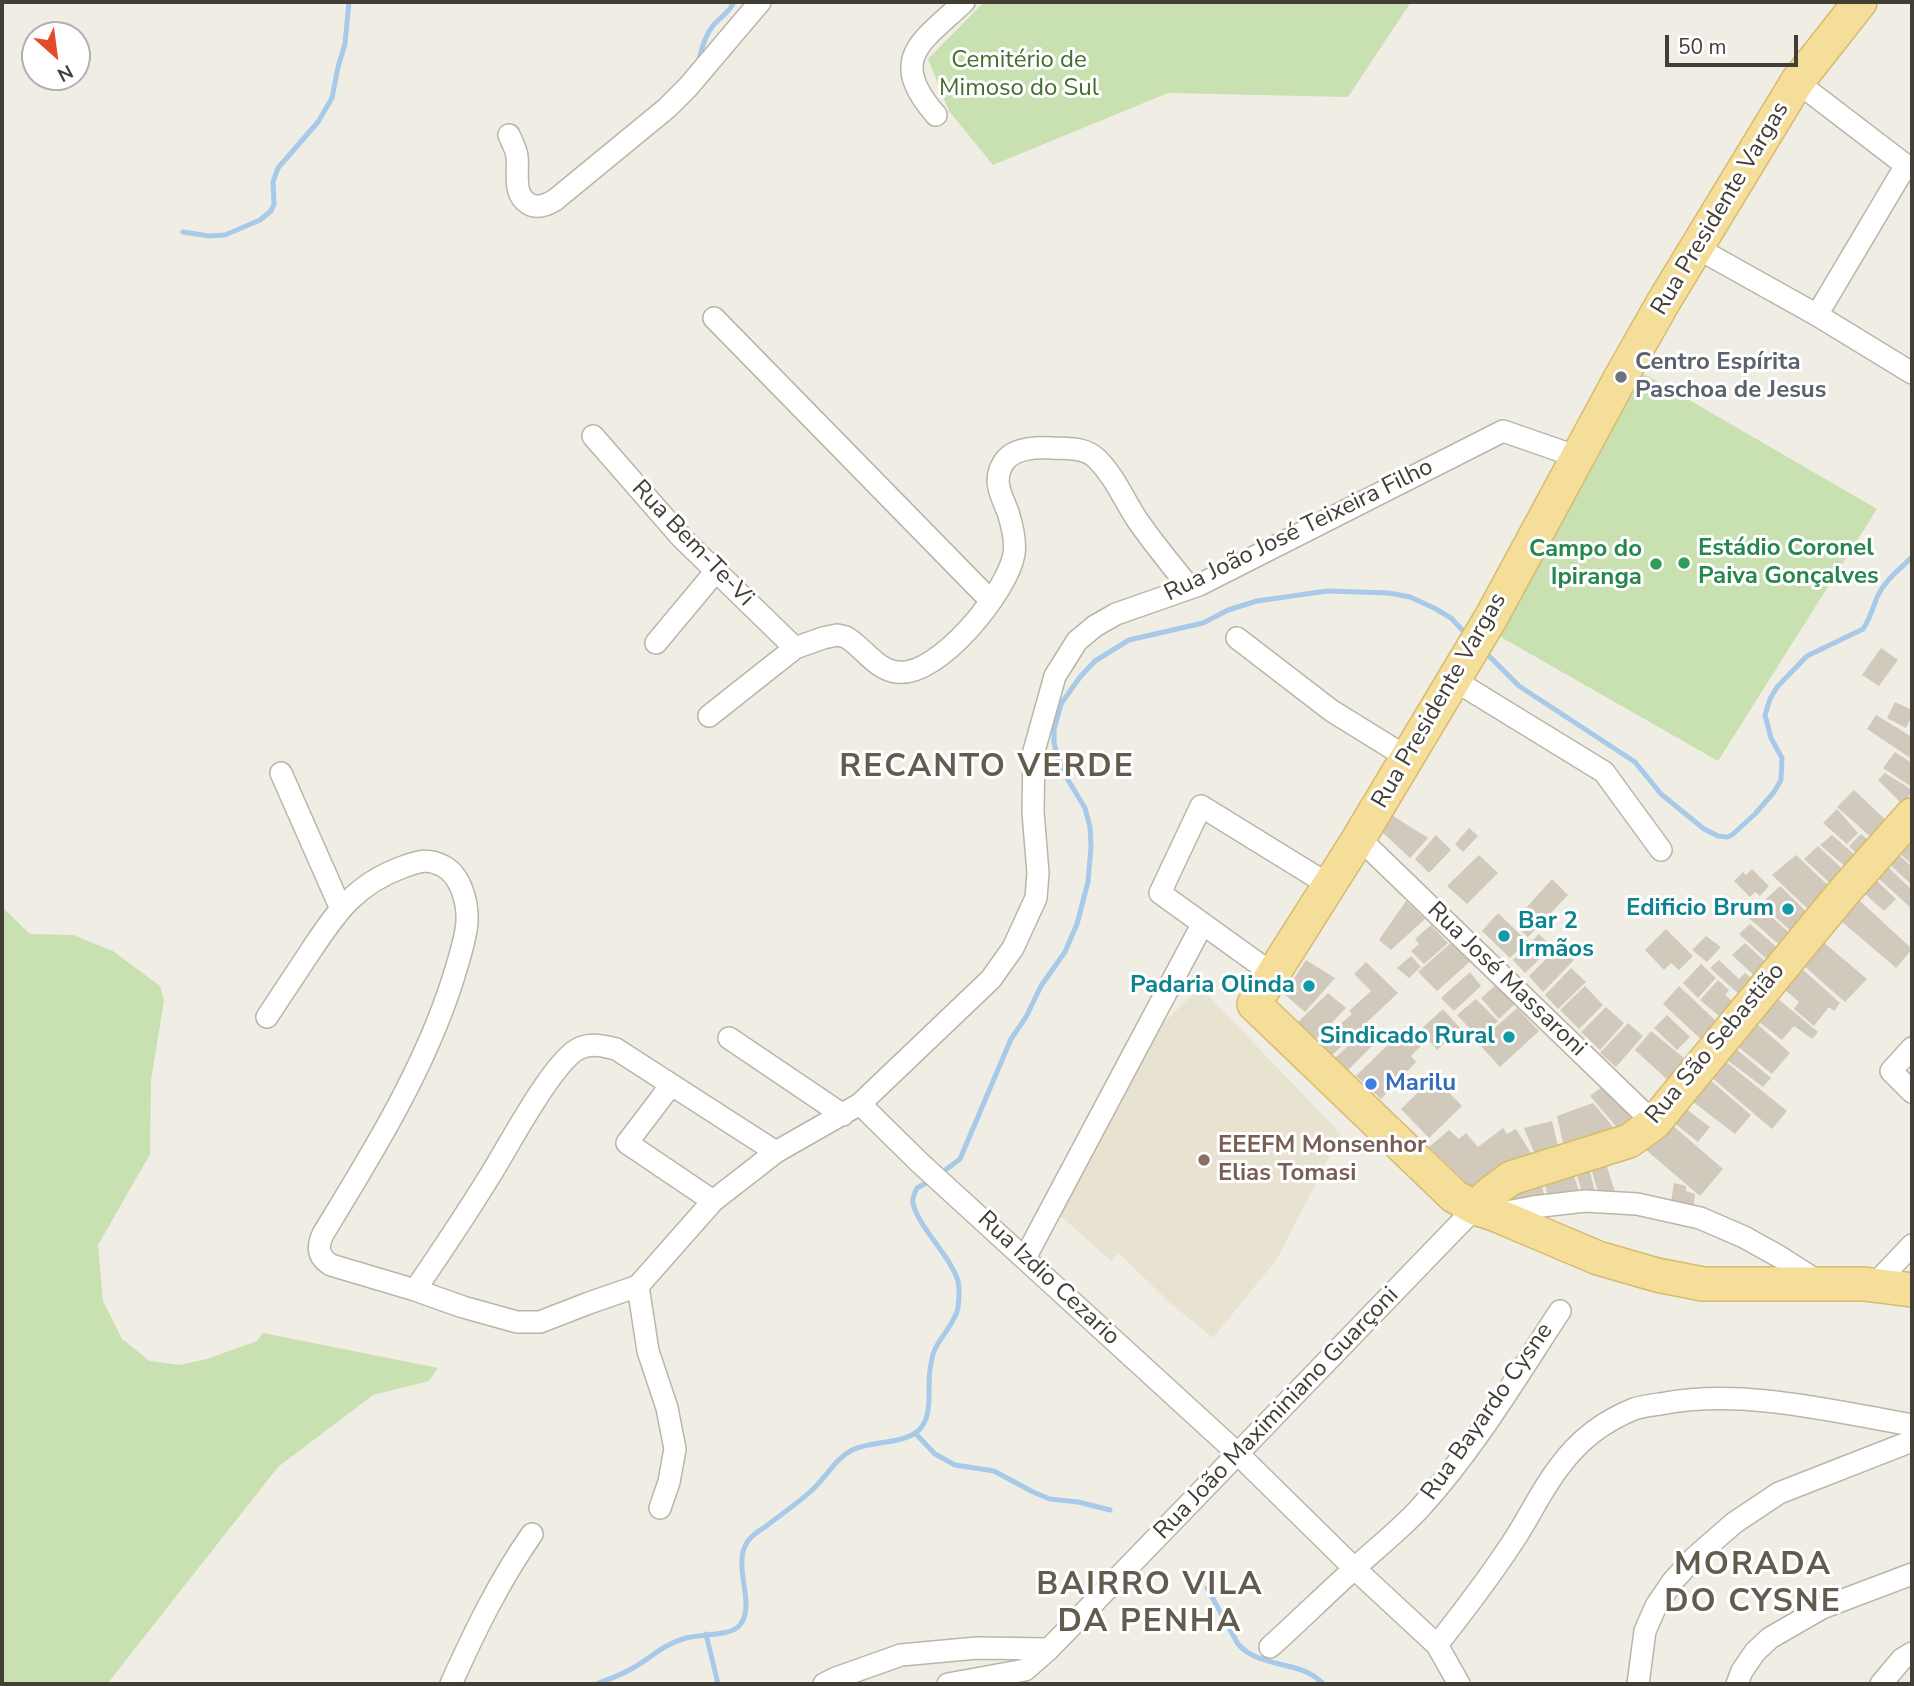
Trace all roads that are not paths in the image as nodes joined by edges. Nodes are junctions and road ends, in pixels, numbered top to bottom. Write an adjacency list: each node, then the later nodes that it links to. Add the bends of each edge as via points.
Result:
1 (760, 2): 6 (street, via 667,108 545,206 534,206 518,191 515,148)
2 (964, 2): 5 (street, via 920,43 911,60 922,99)
3 (1860, 2): 4 (main road, Rua Presidente Vargas)
4 (1797, 82): 7 (street); 8 (main road, Rua Presidente Vargas)
5 (936, 115)
6 (509, 135)
7 (1909, 168): 9 (street)
8 (1697, 248): 9 (street); 13 (main road, Rua Presidente Vargas)
9 (1817, 315): 11 (street)
10 (714, 318): 16 (street)
11 (1912, 373)
12 (593, 436): 14 (street, Rua Bem-Te-Vi)
13 (1578, 457): 15 (street, Rua João José Teixeira Filho, via 1503,431); 20 (main road, Rua Presidente Vargas)
14 (716, 571): 18 (street); 19 (street, Rua Bem-Te-Vi)
15 (1190, 588): 16 (street, via 1095,457 1082,449 1043,447 1014,452 999,475 998,490 1008,513 1014,554); 36 (street, Rua João José Teixeira Filho, via 1116,614 1077,642 1055,676 1034,751 1038,873 1036,898 1025,924 991,979)
16 (991, 601): 19 (street, via 957,642 913,670 888,670 846,636)
17 (1237, 638): 22 (street, via 1332,711)
18 (656, 643)
19 (795, 648): 21 (street)
20 (1454, 680): 22 (main road, Rua Presidente Vargas); 26 (street, via 1604,772)
21 (709, 716)
22 (1408, 758): 25 (main road, Rua Presidente Vargas)
23 (281, 773): 28 (street)
24 (1912, 815): 37 (main road, Rua São Sebastião)
25 (1359, 838): 27 (main road, Rua Presidente Vargas); 37 (street, Rua José Massaroni)
26 (1661, 850)
27 (1329, 885): 29 (street, via 1201,806 1160,893); 30 (main road, Rua Presidente Vargas)
28 (341, 909): 31 (street); 46 (street, Rua João José Teixeira Filho, via 386,873 433,860 457,879 464,899 467,923 456,967 418,1070 319,1243 323,1260 331,1265)
29 (1202, 925): 30 (street); 42 (street)
30 (1273, 975): 40 (main road, Rua Presidente Vargas, via 1254,1004 1454,1196)
31 (267, 1017)
32 (730, 1038): 36 (street, Rua Izdio Cezario)
33 (1912, 1048): 35 (street, via 1891,1071)
34 (671, 1084): 38 (street); 39 (street, via 626,1143); 46 (street, via 617,1049 579,1048 564,1060)
35 (1912, 1091)
36 (851, 1110): 38 (street, Rua João José Teixeira Filho); 42 (street, Rua Izdio Cezario, via 919,1162)
37 (1654, 1123): 40 (main road, Rua São Sebastião, via 1629,1141 1511,1178 1492,1192)
38 (776, 1152): 39 (street, Rua João José Teixeira Filho)
39 (713, 1200): 45 (street, Rua João José Teixeira Filho)
40 (1484, 1211): 43 (main road, via 1598,1258 1657,1275 1703,1284); 43 (street, via 1585,1200 1637,1204 1700,1218 1756,1244); 57 (street, Rua João Maximiniano Guarçoni)
41 (1912, 1245): 44 (street)
42 (1025, 1258): 53 (street, Rua Izdio Cezario, via 1236,1452)
43 (1824, 1285): 44 (main road)
44 (1874, 1285): 47 (main road)
45 (638, 1286): 46 (street, Rua João José Teixeira Filho, via 540,1322 517,1321); 51 (street, via 648,1351 675,1449)
46 (415, 1290)
47 (1912, 1290)
48 (1560, 1311): 53 (street, Rua Bayardo Cysne, via 1449,1474 1391,1537)
49 (1912, 1425): 55 (street, via 1788,1404 1717,1398 1636,1408 1586,1436 1559,1467 1476,1597)
50 (1912, 1441): 63 (street, via 1779,1493 1734,1523 1694,1558 1656,1606 1646,1631)
51 (660, 1508)
52 (532, 1534): 59 (street)
53 (1354, 1568): 55 (street, Rua Izdio Cezario); 56 (street, Rua Bayardo Cysne)
54 (1912, 1574): 64 (street, via 1822,1608 1770,1638 1755,1652)
55 (1437, 1645): 62 (street, Rua Izdio Cezario)
56 (1270, 1647)
57 (1049, 1649): 60 (street, via 977,1648 901,1655); 61 (street, Rua João Maximiniano Guarçoni, via 1025,1670)
58 (1912, 1653): 65 (street)
59 (450, 1684)
60 (824, 1684)
61 (948, 1684)
62 (1459, 1684)
63 (1638, 1684)
64 (1737, 1684)
65 (1881, 1684)

